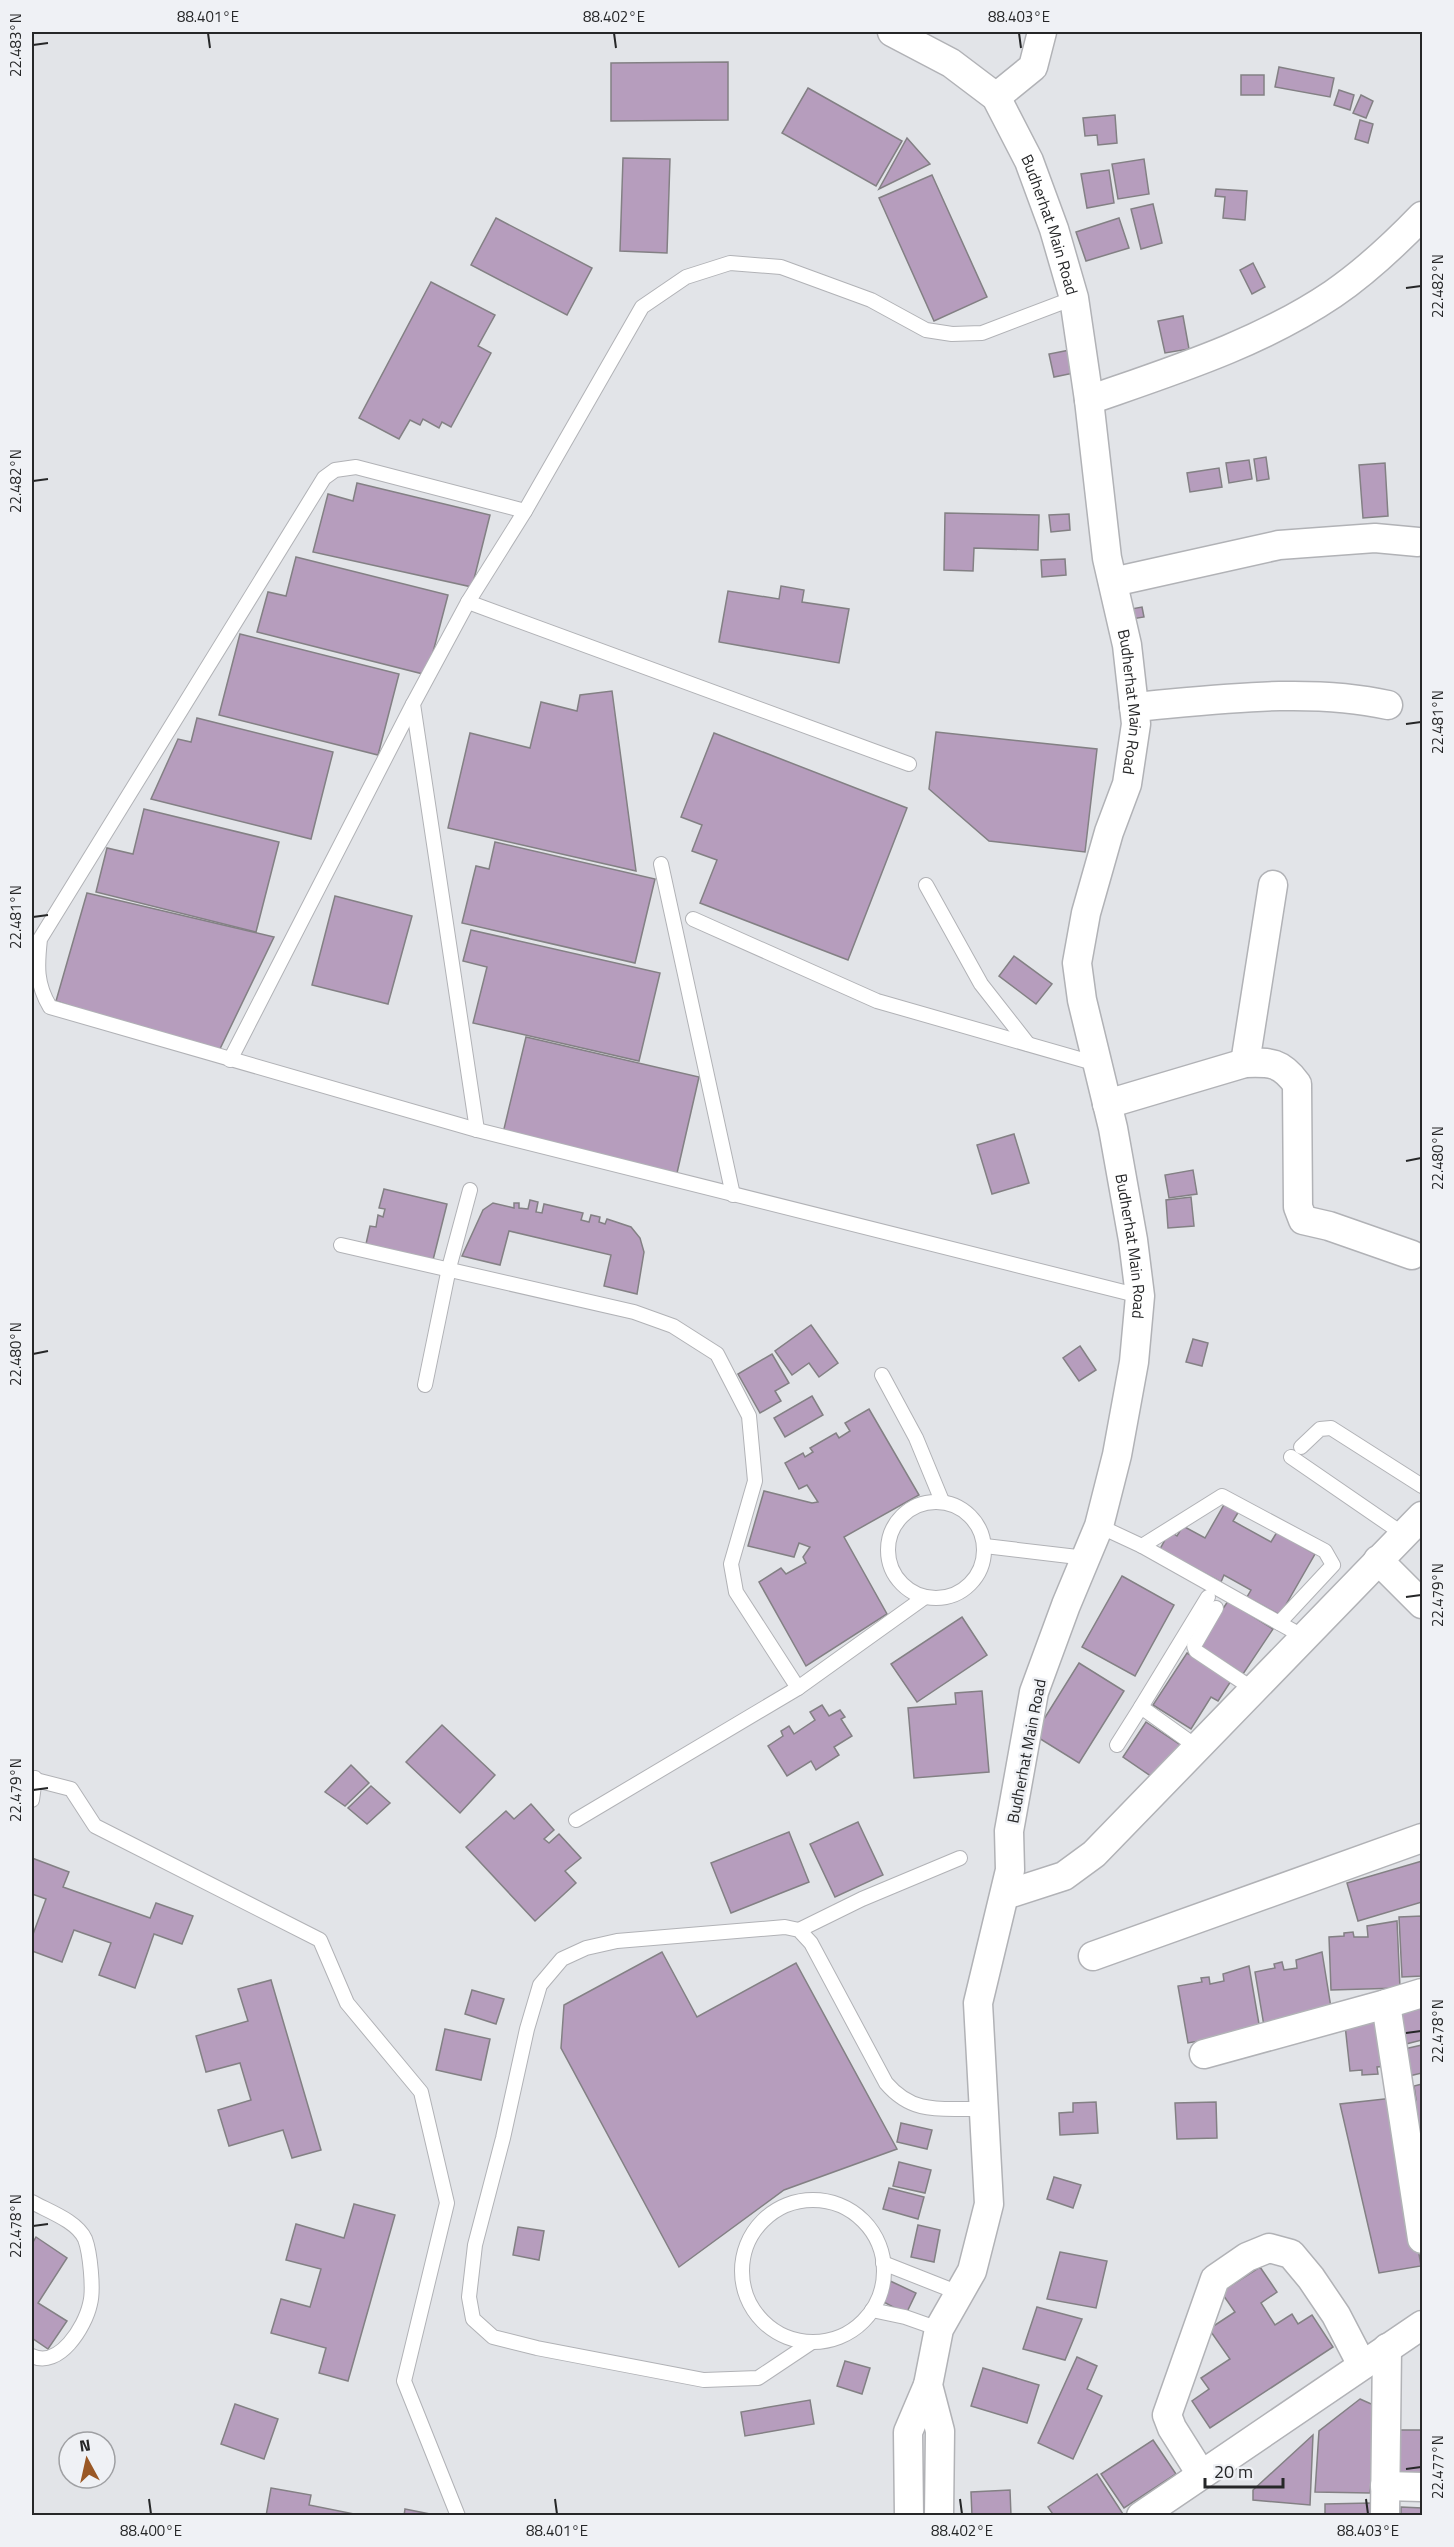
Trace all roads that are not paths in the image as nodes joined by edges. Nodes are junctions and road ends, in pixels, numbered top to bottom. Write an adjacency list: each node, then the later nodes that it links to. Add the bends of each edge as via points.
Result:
1 (892, 32): 3 (street, Budherhat Main Road, via 951,63)
2 (1042, 32): 3 (street, via 1033,67)
3 (996, 98): 5 (street, Budherhat Main Road, via 1029,161)
4 (1422, 216): 6 (street, via 1395,244 1314,304 1204,360)
5 (1074, 298): 6 (street, Budherhat Main Road); 7 (lane, via 982,333 952,334 927,330 871,300 781,267 730,263 686,277 642,307)
6 (1089, 400): 9 (street, Budherhat Main Road)
7 (525, 511): 10 (lane); 20 (lane, via 356,468 335,470 324,478 40,939 36,972 50,1007)
8 (1418, 542): 9 (street, via 1375,538 1279,545)
9 (1113, 582): 13 (street, Budherhat Main Road, via 1127,645)
10 (468, 602): 11 (lane); 14 (lane)
11 (413, 704): 20 (lane); 24 (lane)
12 (1388, 705): 13 (street, via 1357,698 1309,696)
13 (1147, 706): 22 (street, Budherhat Main Road, via 1136,724 1127,784 1089,902 1077,963)
14 (909, 764)
15 (661, 864): 26 (lane)
16 (926, 885): 19 (lane, via 981,984)
17 (1273, 885): 21 (street)
18 (693, 919): 19 (lane, via 877,1001)
19 (1028, 1044): 22 (lane)
20 (231, 1060): 24 (lane)
21 (1245, 1063): 23 (street); 28 (street, via 1268,1062 1286,1069 1297,1084 1298,1207 1303,1220)
22 (1097, 1064): 23 (street, Budherhat Main Road)
23 (1107, 1104): 30 (street, Budherhat Main Road)
24 (477, 1130): 26 (lane)
25 (470, 1191): 29 (lane)
26 (734, 1195): 30 (lane)
27 (341, 1245): 29 (lane)
28 (1412, 1255)
29 (449, 1268): 32 (lane); 45 (lane, via 634,1312 673,1326 717,1354 749,1416 755,1481 731,1564 736,1592)
30 (1140, 1296): 36 (street, Budherhat Main Road, via 1134,1362)
31 (882, 1375): 34 (lane, via 916,1438)
32 (425, 1385)
33 (1422, 1486): 35 (lane, via 1331,1428 1320,1429 1296,1452)
34 (942, 1501): 37 (lane, via 971,1516 981,1530); 41 (lane, via 910,1508 898,1519 887,1549 897,1580 909,1591)
35 (1413, 1525): 40 (street)
36 (1100, 1526): 38 (lane); 39 (street, Budherhat Main Road)
37 (985, 1546): 39 (lane); 41 (lane, via 981,1568 968,1587 955,1595)
38 (1142, 1546): 43 (lane); 43 (lane, via 1222,1496 1325,1551 1333,1565)
39 (1086, 1558): 55 (street, Budherhat Main Road, via 1034,1692 1009,1831 1010,1870)
40 (1378, 1560): 42 (street); 44 (street)
41 (925, 1597): 45 (lane)
42 (1422, 1604)
43 (1279, 1623): 44 (lane)
44 (1304, 1637): 46 (street)
45 (798, 1688): 52 (lane)
46 (1253, 1689): 47 (lane, via 1196,1651 1194,1646 1212,1603); 49 (street)
47 (1141, 1707): 48 (lane); 49 (lane)
48 (1117, 1745)
49 (1197, 1747): 55 (street, via 1094,1854 1051,1880)
50 (33, 1778): 51 (lane); 79 (lane, via 71,1789 95,1826 320,1940 347,2003 421,2092 447,2203 404,2381)
51 (32, 1800)
52 (576, 1820)
53 (1422, 1838): 57 (street)
54 (960, 1857): 56 (lane)
55 (1005, 1895): 61 (street, Budherhat Main Road, via 978,2003)
56 (799, 1930): 61 (lane, via 811,1943 886,2083 899,2098 920,2107); 69 (lane, via 785,1927 617,1941 562,1959 540,1985 527,2029 475,2245 469,2297 474,2319 493,2337 704,2380 758,2378)
57 (1093, 1956)
58 (1422, 1994): 59 (street)
59 (1386, 2004): 60 (street); 63 (street)
60 (1204, 2054)
61 (983, 2109): 65 (street, Budherhat Main Road, via 989,2204 972,2271)
62 (32, 2202): 71 (lane, via 75,2227 85,2238 91,2303 73,2340 54,2358 39,2360)
63 (1422, 2239)
64 (883, 2263): 65 (lane); 66 (lane, via 882,2290); 69 (lane, via 880,2246 868,2225 850,2210 828,2202 804,2201 781,2207 762,2221 748,2241 742,2263 743,2287 752,2309 768,2326 788,2338)
65 (959, 2293): 68 (street, Budherhat Main Road)
66 (872, 2310): 68 (lane); 69 (lane, via 856,2328 836,2339)
67 (1422, 2325): 70 (street)
68 (939, 2330): 73 (street, Budherhat Main Road)
69 (812, 2342)
70 (1387, 2348): 72 (street); 77 (street)
71 (32, 2356)
72 (1362, 2365): 76 (street); 76 (street, via 1336,2315 1291,2254 1269,2248 1247,2256 1215,2279 1167,2415)
73 (928, 2385): 74 (street, Budherhat Main Road); 75 (street)
74 (940, 2431): 75 (street); 81 (street, Budherhat Main Road)
75 (908, 2432): 80 (street)
76 (1202, 2474): 82 (street)
77 (1385, 2486): 78 (street); 83 (street)
78 (1422, 2487)
79 (458, 2516)
80 (909, 2516)
81 (939, 2516)
82 (1141, 2516)
83 (1385, 2516)

